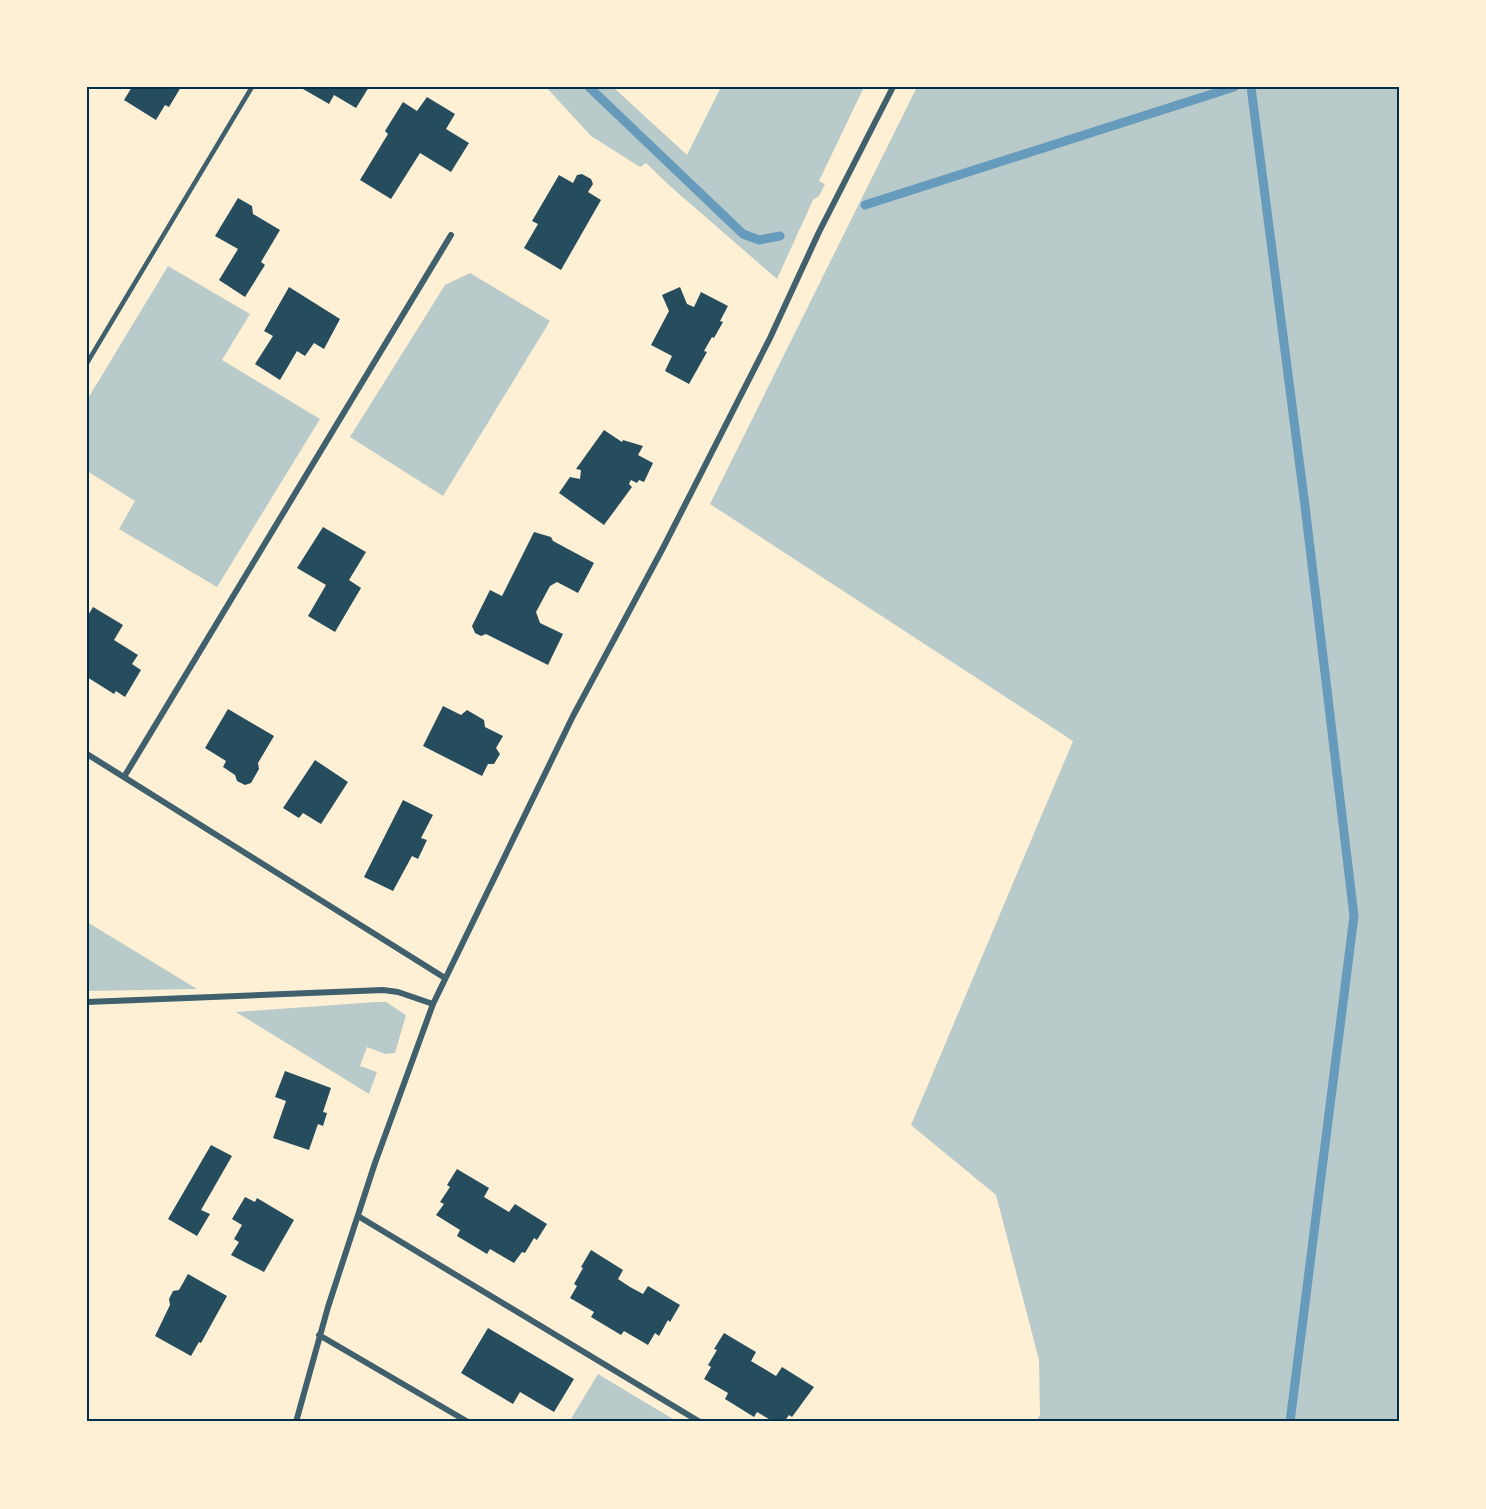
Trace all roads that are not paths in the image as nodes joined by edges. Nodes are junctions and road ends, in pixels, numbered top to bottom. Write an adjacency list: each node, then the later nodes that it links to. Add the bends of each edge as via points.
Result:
1 (252, 87): 4 (lane)
2 (893, 87): 7 (street, via 770,338 573,716)
3 (451, 235): 6 (street)
4 (87, 363)
5 (87, 754): 6 (street)
6 (124, 777): 7 (street)
7 (445, 978): 9 (street)
8 (87, 1002): 9 (street, via 383,990)
9 (433, 1004): 10 (street)
10 (358, 1216): 11 (street); 14 (street)
11 (319, 1335): 12 (street); 13 (street)
12 (297, 1422)
13 (468, 1422)
14 (700, 1422)

